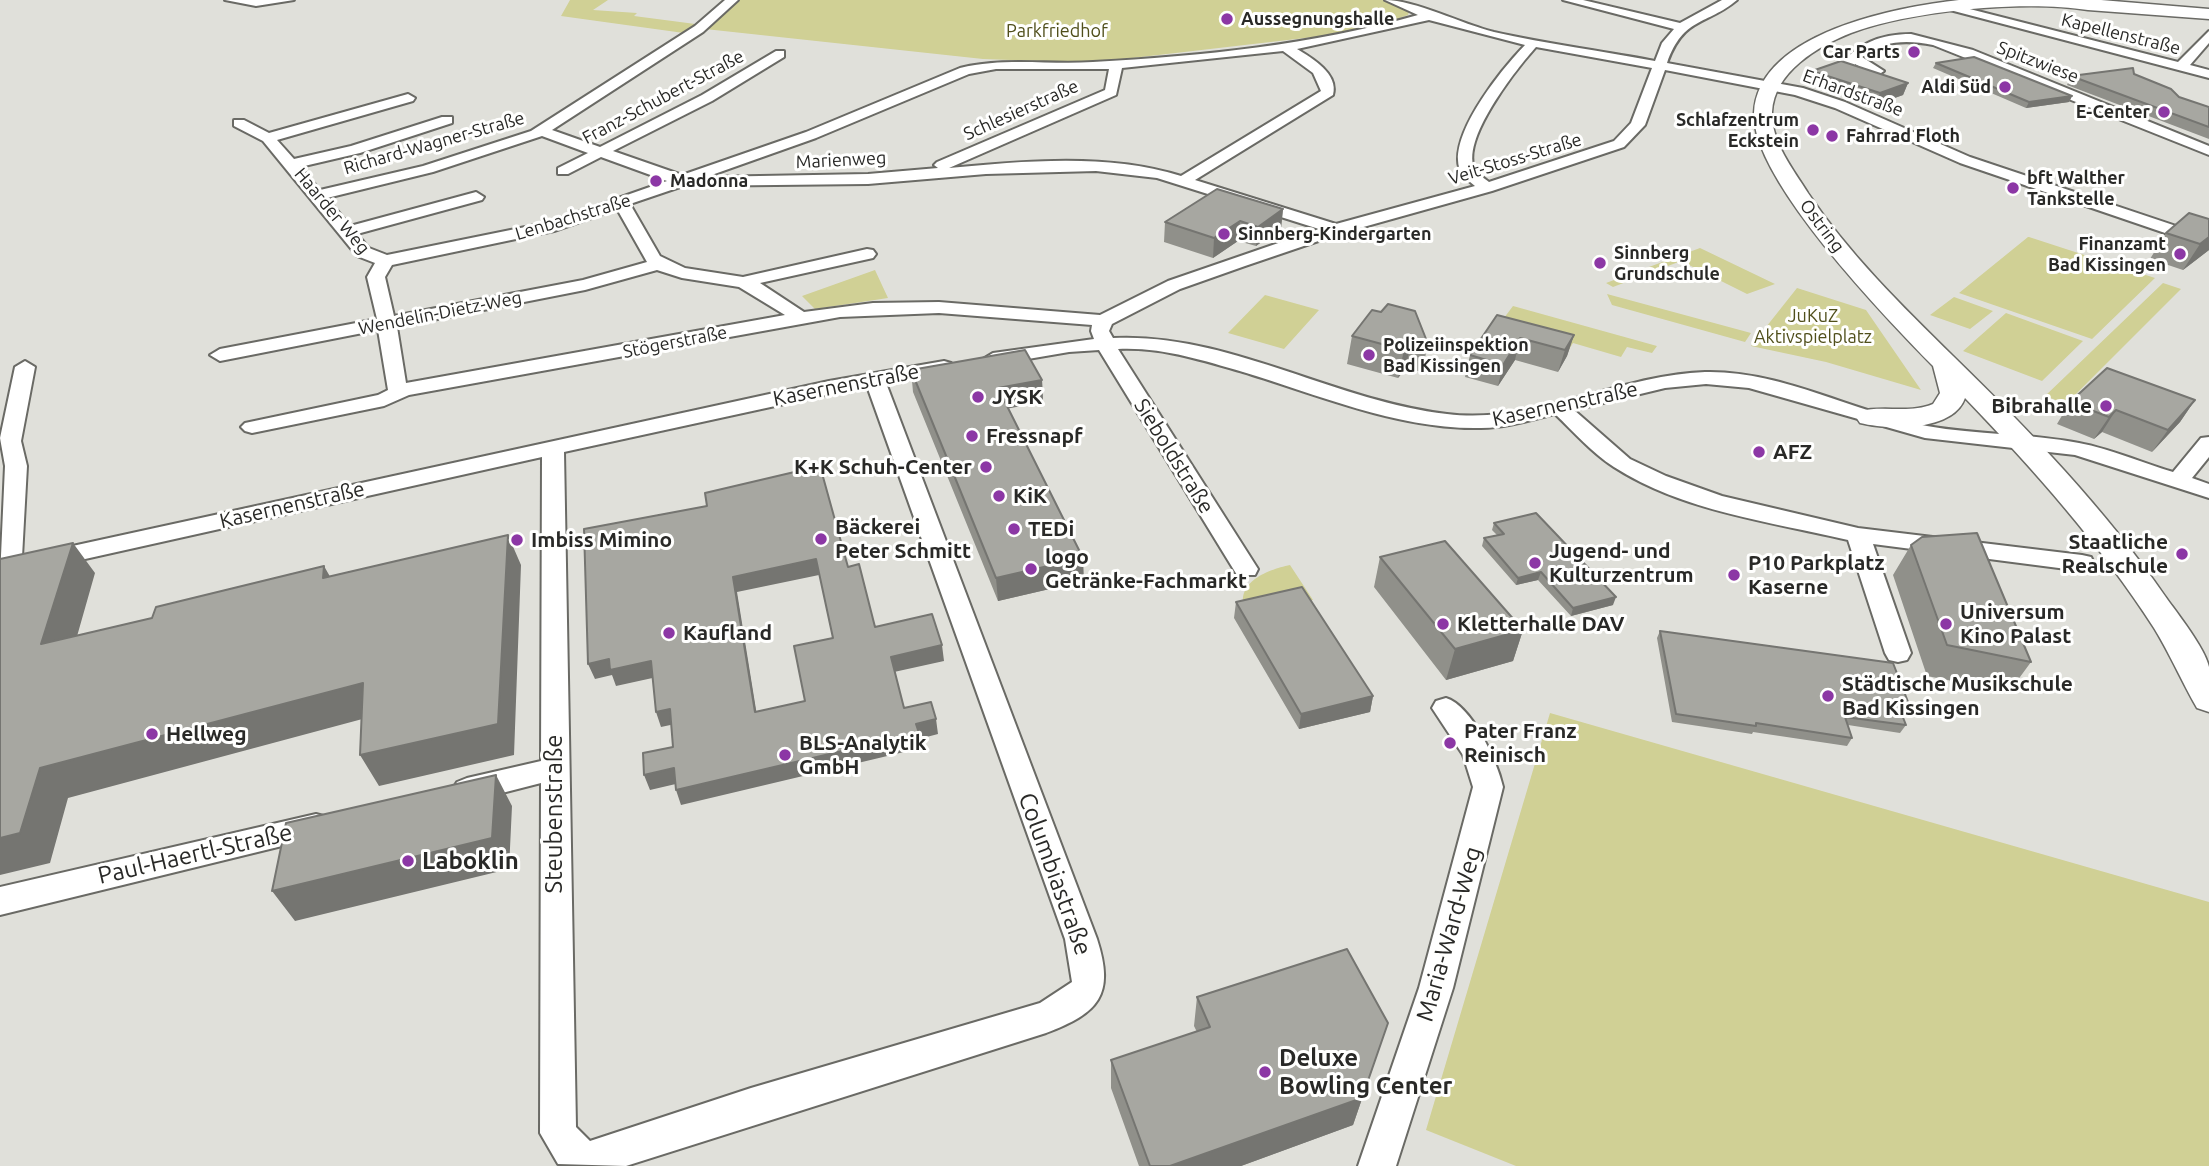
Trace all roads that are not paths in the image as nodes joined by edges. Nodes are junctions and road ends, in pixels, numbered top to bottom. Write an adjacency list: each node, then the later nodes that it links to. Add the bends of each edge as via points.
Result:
1 (231, 0): 2 (street)
2 (288, 0)
3 (732, 0): 27 (street, Richard-Wagner-Straße, via 699,29)
4 (1391, 0): 13 (street, Erhardstraße)
5 (1569, 0): 15 (street)
6 (1731, 0): 15 (street)
7 (1925, 0): 9 (main road)
8 (2074, 1): 9 (main road); 11 (main road)
9 (1949, 5): 10 (main road); 14 (street, Kapellenstraße); 25 (main road, via 1884,18 1825,38 1794,58)
10 (2027, 5): 11 (main road); 14 (main road, via 1987,10)
11 (2109, 6): 12 (main road)
12 (2209, 14)
13 (1429, 16): 17 (street, Erhardstraße); 18 (street, via 1358,34)
14 (2017, 25): 23 (street, Kapellenstraße)
15 (1682, 27): 22 (street, Veit-Stoss-Straße, via 1668,43)
16 (2209, 35): 23 (street)
17 (1532, 44): 22 (street, Erhardstraße); 36 (street, via 1512,66 1468,136 1465,162 1469,173)
18 (1282, 45): 21 (street); 35 (street, via 1320,70 1328,81 1328,92)
19 (780, 54): 30 (street, Franz-Schubert-Straße)
20 (1853, 57): 29 (street, Spitzwiese, via 1862,48 1885,41 1931,41)
21 (1116, 64): 33 (street, Schlesierstraße, via 1111,92); 34 (street, Lenbachstraße, via 992,64)
22 (1659, 67): 25 (street, Erhardstraße); 36 (street, Veit-Stoss-Straße, via 1639,125 1619,144)
23 (2180, 67): 24 (street, Kapellenstraße)
24 (2209, 74)
25 (1770, 86): 42 (street, Erhardstraße, via 1840,105 1965,160); 51 (main road, Ostring, via 1765,129 1773,153 1804,204 1856,271)
26 (239, 123): 28 (street, Haarder Weg)
27 (541, 131): 30 (street, Marienweg); 37 (street, Richard-Wagner-Straße, via 428,169)
28 (268, 138): 31 (street, Haarder Weg); 31 (street, via 384,106 413,108 447,120 355,150)
29 (2209, 151)
30 (604, 152): 32 (street, Franz-Schubert-Straße); 34 (street, Marienweg)
31 (292, 164): 37 (street, Haarder Weg)
32 (563, 171)
33 (920, 174): 34 (street, Marienweg, via 826,181); 35 (street, Marienweg, via 1053,166 1152,172)
34 (683, 181): 39 (street, Lenbachstraße)
35 (1183, 181): 40 (street, Marienweg)
36 (1486, 188): 40 (street, Veit-Stoss-Straße)
37 (317, 196): 41 (street, Haarder Weg)
38 (476, 197): 41 (street)
39 (620, 203): 44 (street, Lenbachstraße, via 554,226); 45 (street, via 637,220 647,252)
40 (1336, 229): 49 (street, via 1174,285 1128,306)
41 (347, 232): 44 (street, Haarder Weg, via 371,257)
42 (2209, 243)
43 (867, 254): 46 (street)
44 (385, 261): 48 (street, Haarder Weg, via 376,277)
45 (659, 264): 46 (street, via 703,278); 48 (street, Wendelin-Dietz-Weg, via 584,285)
46 (743, 282): 47 (street)
47 (801, 318): 49 (street, Stögerstraße, via 840,311 959,306); 54 (street, Stögerstraße)
48 (387, 324): 50 (street, Wendelin-Dietz-Weg); 54 (street, Haarder Weg, via 396,387)
49 (1105, 332): 53 (street, Kasernenstraße); 55 (street, Kasernenstraße, via 1183,348 1405,414 1484,422); 66 (street, Sieboldstraße, via 1111,355)
50 (219, 355)
51 (1944, 361): 56 (main road, via 1954,392 1942,410 1902,418); 58 (main road, Ostring)
52 (25, 368): 65 (street, via 10,442 16,466)
53 (874, 378): 60 (street, Kasernenstraße); 74 (street, Columbiastraße, via 1081,939 1091,972 1087,990 1077,1003 1046,1017 751,1106)
54 (403, 390): 57 (street, Stögerstraße, via 384,400)
55 (1559, 407): 56 (street, Kasernenstraße, via 1665,382 1706,379 1773,387); 63 (street, via 1612,455 1669,485)
56 (1868, 417): 58 (street, Kasernenstraße, via 1925,432)
57 (252, 427)
58 (2021, 441): 61 (street, Kasernenstraße, via 2078,449); 68 (main road, Ostring, via 2126,567 2194,666)
59 (2209, 443): 61 (street)
60 (553, 448): 65 (street, Kasernenstraße); 70 (street, Steubenstraße)
61 (2177, 482): 62 (street, Kasernenstraße)
62 (2209, 491)
63 (1858, 535): 64 (street); 67 (street)
64 (2082, 563)
65 (4, 569)
66 (1246, 569)
67 (1898, 653)
68 (2209, 699)
69 (1446, 708): 75 (street, Maria-Ward-Weg, via 1478,751 1488,788 1436,988)
70 (554, 769): 71 (street); 74 (street, Steubenstraße, via 558,1133 571,1151)
71 (446, 795)
72 (338, 821): 73 (street, Paul-Haertl-Straße)
73 (0, 901)
74 (588, 1163)
75 (1377, 1166)

